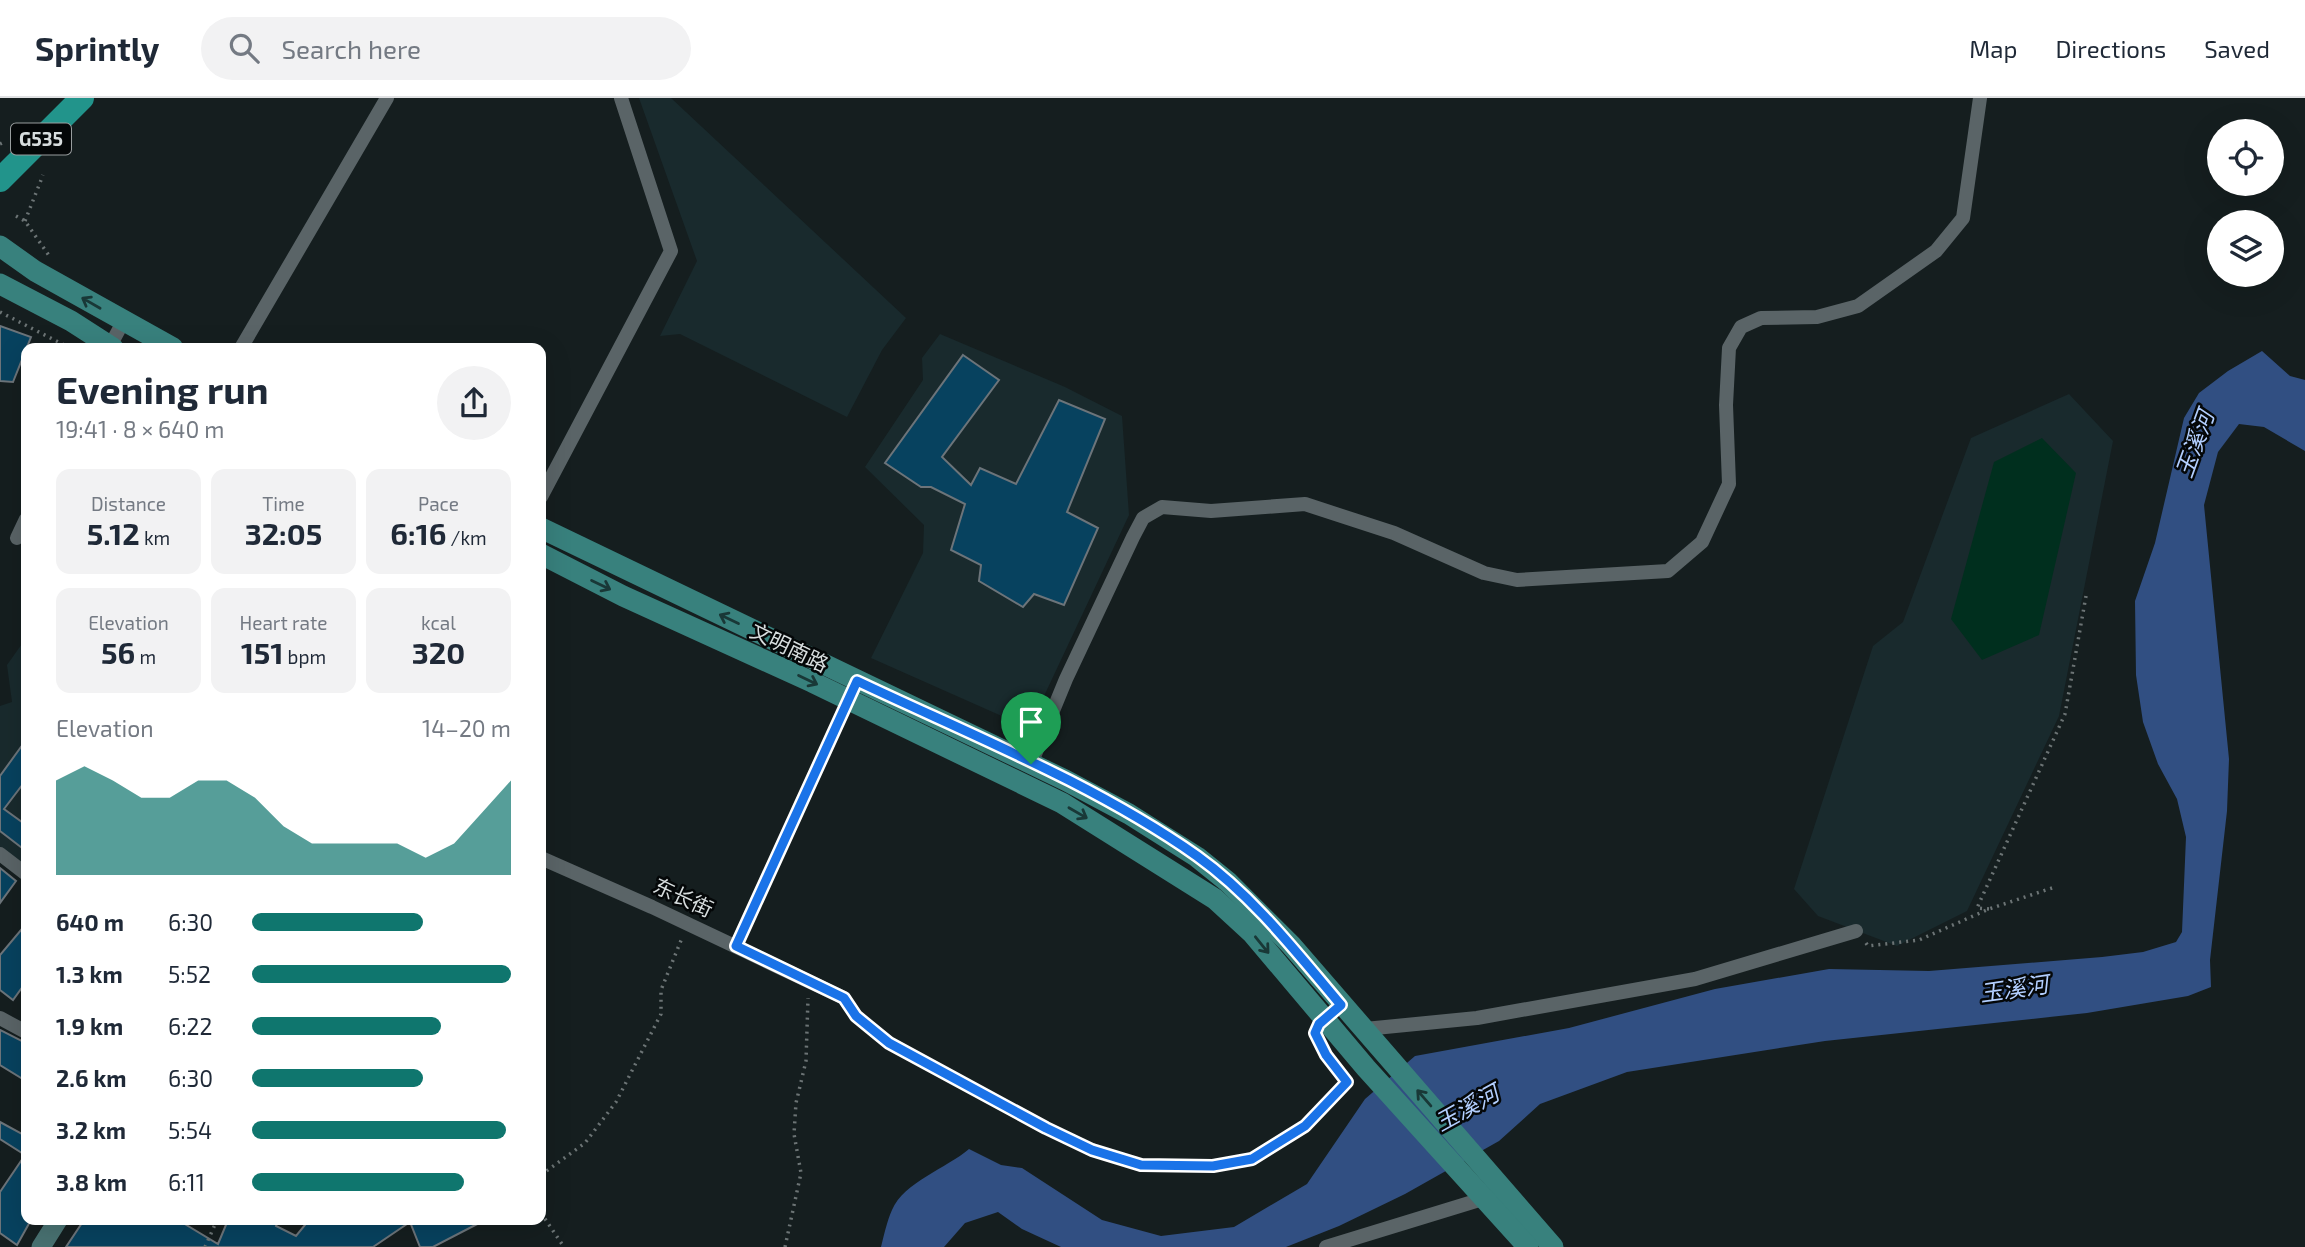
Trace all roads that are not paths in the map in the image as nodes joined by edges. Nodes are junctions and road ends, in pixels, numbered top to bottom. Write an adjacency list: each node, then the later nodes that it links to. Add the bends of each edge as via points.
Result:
1 (82, 98): 5 (highway, G535)
2 (387, 98): 12 (street)
3 (621, 98): 13 (street, via 670,251)
4 (1980, 98): 20 (street, via 1963,218 1936,251 1858,306 1817,317 1761,318 1741,327 1729,348 1729,484 1702,542 1668,570 1517,580 1484,573 1394,533 1305,504 1211,511 1162,508 1143,519 1138,528)
5 (0, 180)
6 (0, 246): 8 (main road, one-way to 6)
7 (0, 284): 9 (main road)
8 (123, 322): 10 (street); 11 (main road)
9 (104, 343)
10 (113, 343)
11 (163, 343)
12 (244, 343)
13 (546, 487)
14 (21, 530): 16 (street)
15 (546, 530): 18 (main road, 文明南路, one-way to 15)
16 (17, 538)
17 (546, 557): 19 (main road, one-way to 19)
18 (857, 681): 19 (lane); 20 (main road, 文明南路)
19 (848, 701): 25 (lane); 31 (main road, one-way to 31, via 1062,803 1215,899 1252,933 1379,1083)
20 (1031, 764): 29 (main road, 文明南路, via 1129,814 1197,857 1291,945)
21 (0, 854): 23 (street)
22 (546, 860): 25 (street, 东长街)
23 (21, 870)
24 (1856, 930): 29 (street, via 1695,979 1477,1018)
25 (736, 946): 26 (street, 东长街)
26 (844, 998)
27 (0, 1018): 28 (street)
28 (21, 1029)
29 (1365, 1029): 30 (main road, 文明南路, one-way to 29)
30 (1506, 1192): 31 (street); 36 (main road)
31 (1485, 1198): 34 (street); 35 (main road)
32 (55, 1225): 33 (street)
33 (41, 1247)
34 (1326, 1247)
35 (1528, 1247)
36 (1553, 1247)

